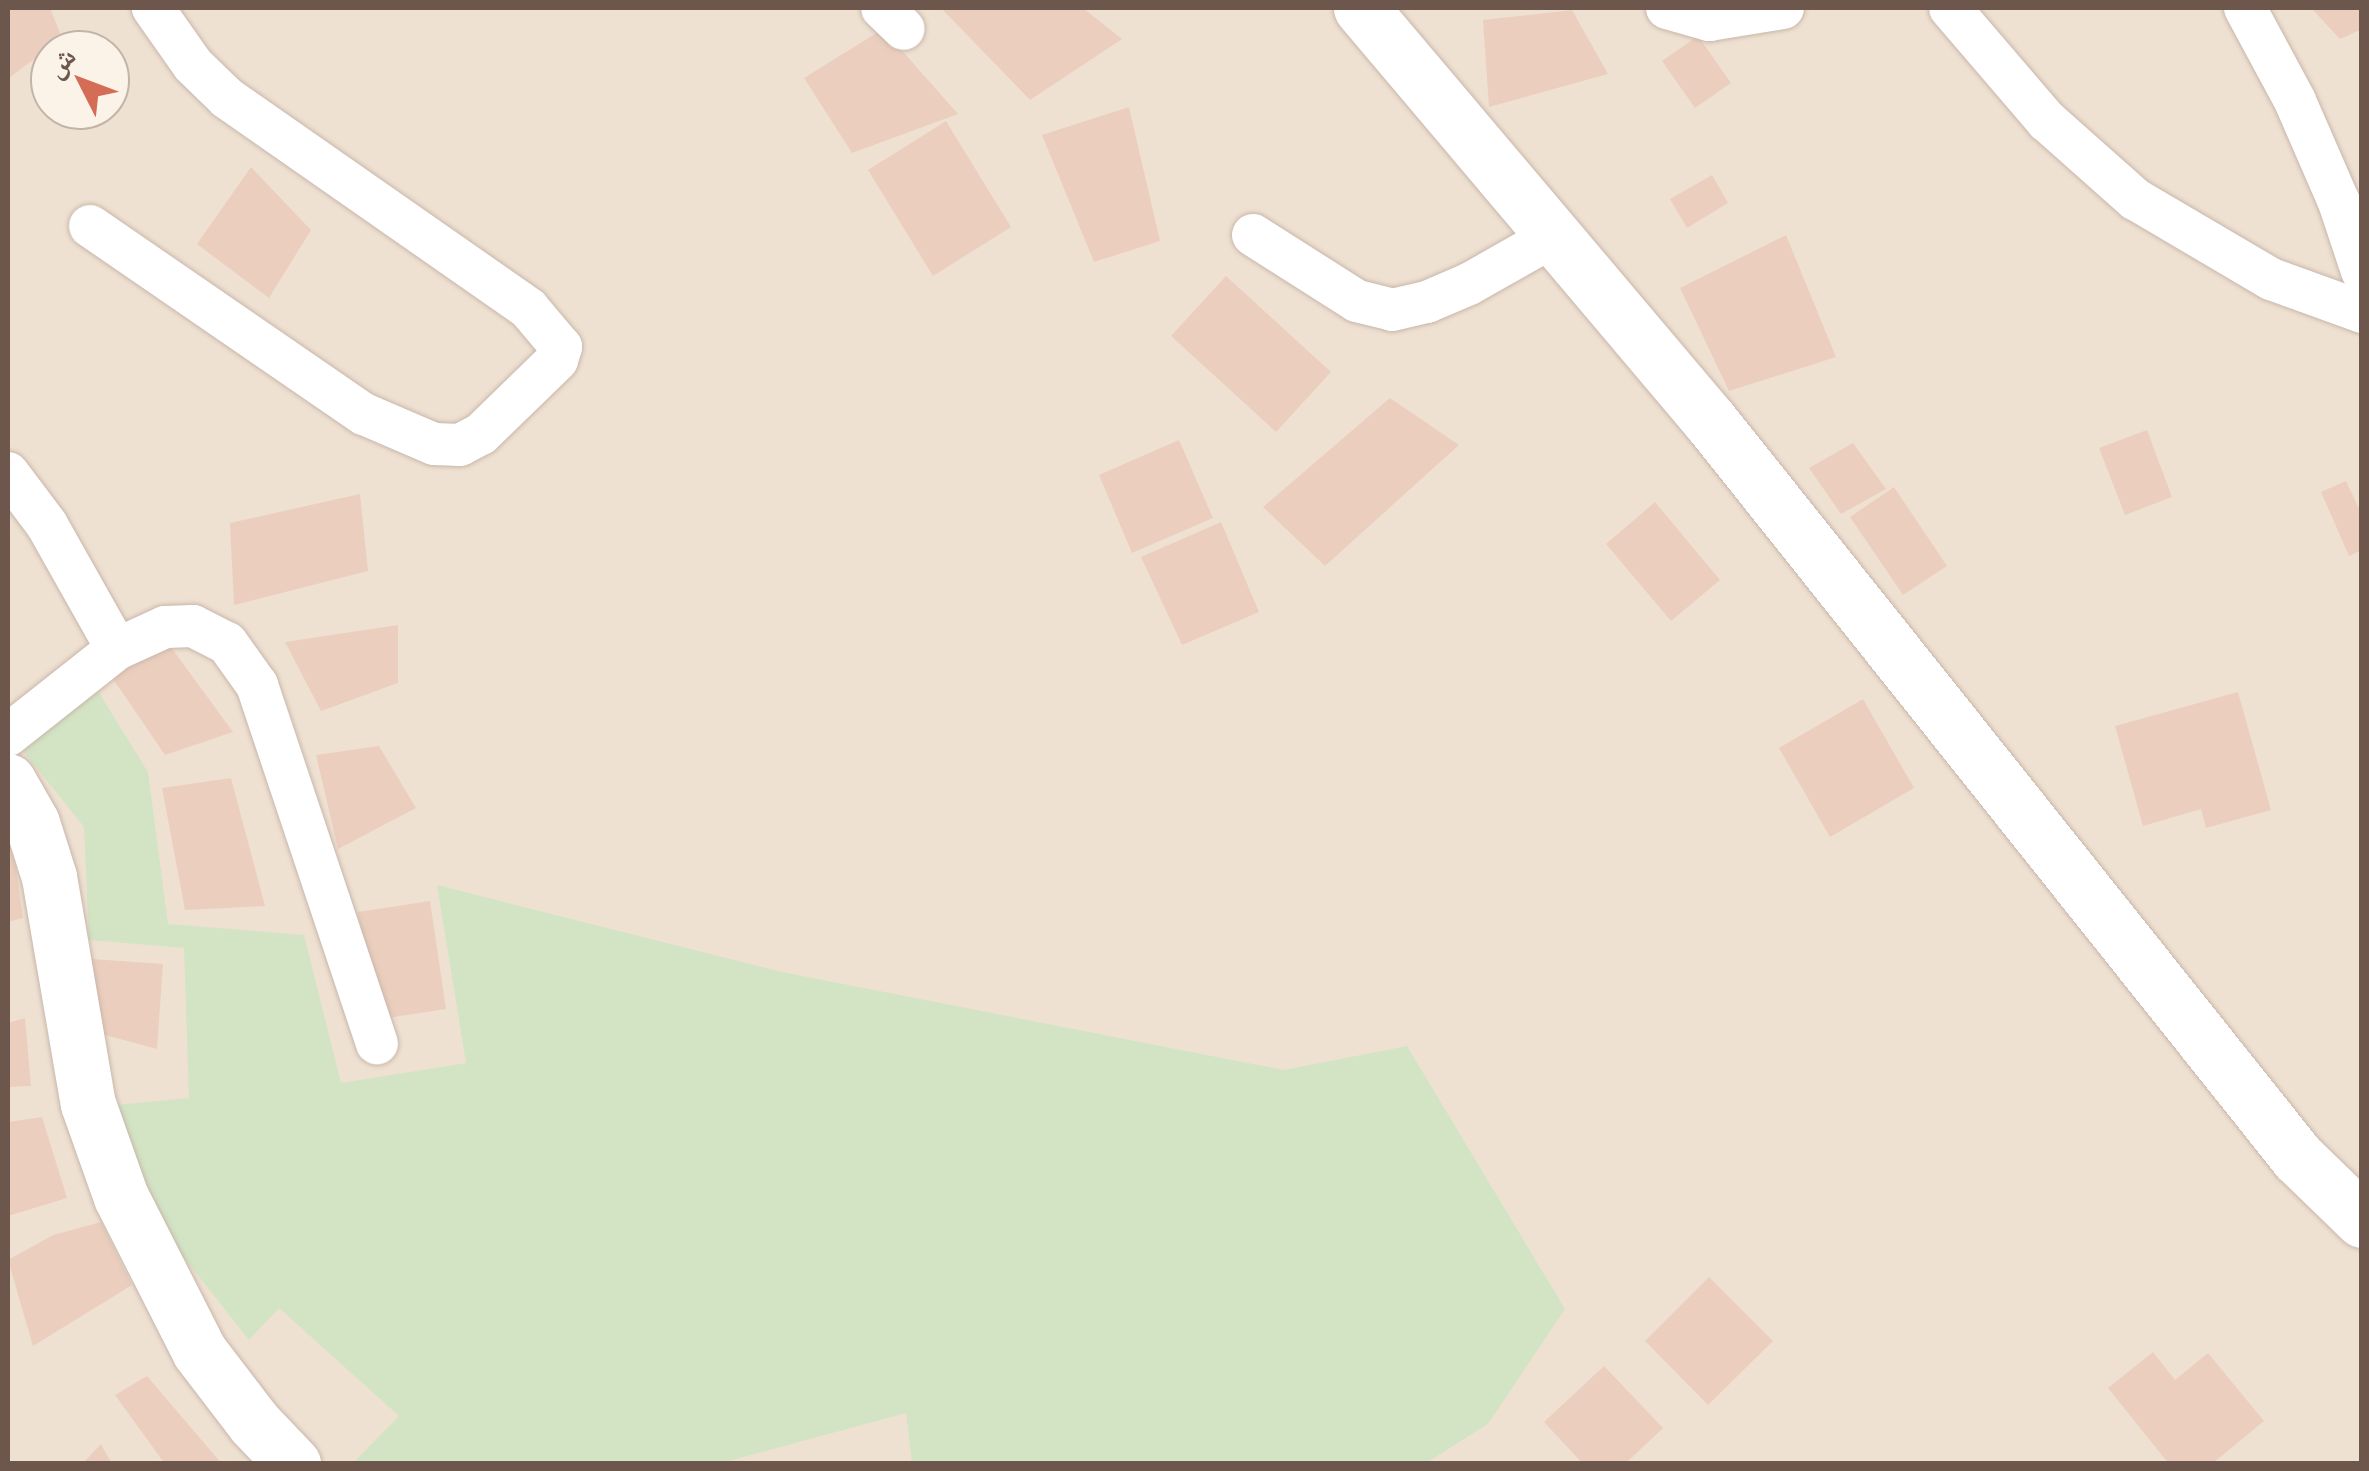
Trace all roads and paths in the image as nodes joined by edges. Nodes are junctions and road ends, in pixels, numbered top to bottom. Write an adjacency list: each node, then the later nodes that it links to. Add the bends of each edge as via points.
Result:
1 (153, 8): 7 (street, via 193,64 228,98 528,308 561,347 557,360 481,434 460,445 434,444 364,414)
2 (1361, 8): 9 (street)
3 (1667, 8): 4 (street, via 1709,20)
4 (1783, 8)
5 (1950, 8): 11 (street, via 2047,121 2136,199 2271,279)
6 (2245, 8): 10 (street, via 2295,101)
7 (90, 226)
8 (1252, 235): 9 (street, via 1357,301 1392,310 1470,284)
9 (1552, 237): 17 (street, via 1710,422 2298,1158)
10 (2362, 271)
11 (2362, 312)
12 (8, 473): 13 (street, via 47,525)
13 (117, 649): 14 (street); 16 (street, via 165,627 193,626 228,643 246,664)
14 (8, 735)
15 (8, 781): 18 (street, via 32,823 49,877 88,1104 122,1197 199,1352)
16 (377, 1043)
17 (2362, 1220)
18 (293, 1464)

